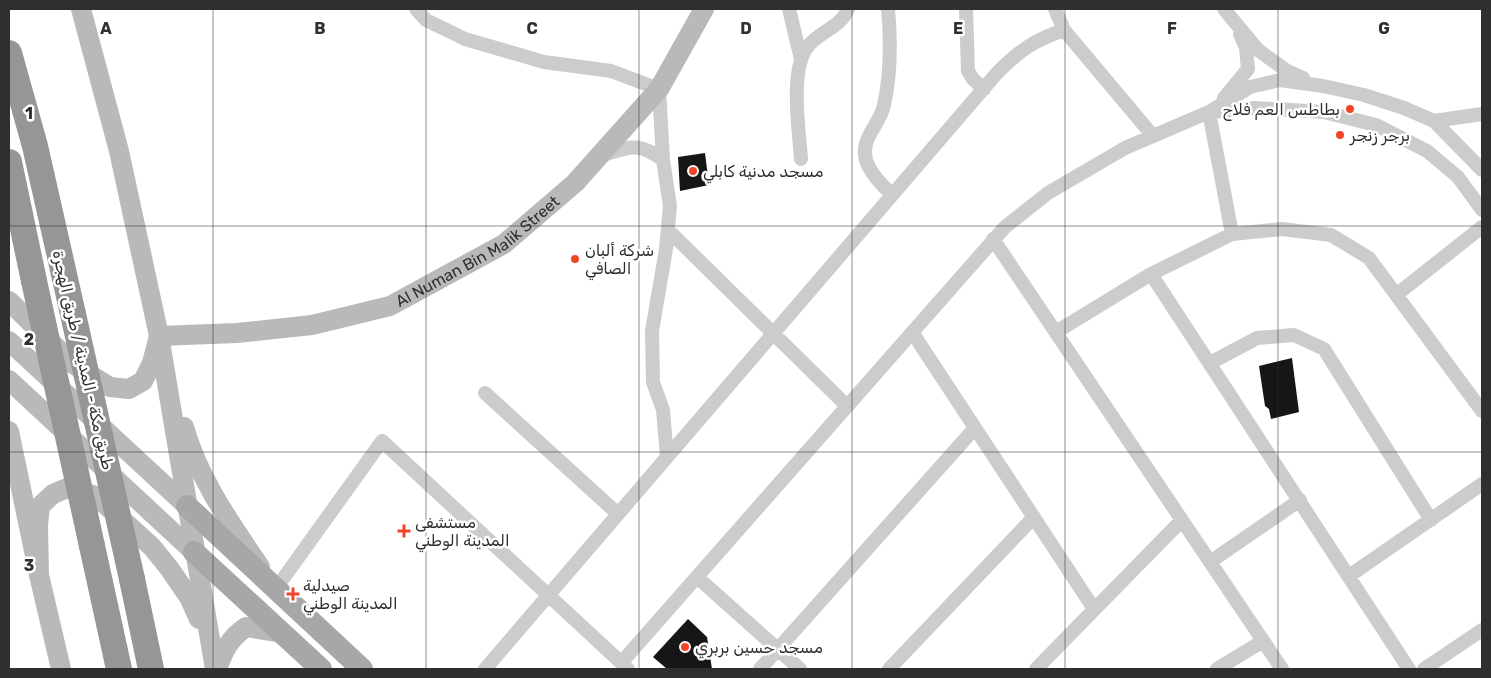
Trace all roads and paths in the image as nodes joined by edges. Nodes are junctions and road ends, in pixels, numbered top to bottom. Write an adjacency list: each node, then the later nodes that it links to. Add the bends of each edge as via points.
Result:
1 (81, 9): 38 (main road, via 119,151)
2 (416, 9): 14 (street, via 426,20 465,39 544,62 612,71)
3 (704, 9): 14 (main road, Al Numan Bin Malik Street)
4 (789, 9): 12 (street)
5 (848, 9): 12 (street, via 843,19 808,46)
6 (888, 9): 25 (street, via 891,51 884,108 865,146 870,170)
7 (966, 9): 15 (street, via 968,70)
8 (1055, 9): 10 (street)
9 (1228, 13): 13 (street, via 1265,56 1287,71); 16 (street, via 1246,48 1248,69)
10 (1064, 30): 15 (street, via 1044,36 1017,53); 19 (street)
11 (9, 53): 71 (highway, طريق مكة - المدينة / طريق الهجرة, bridge, via 35,146)
12 (801, 59): 21 (street, via 796,90)
13 (1323, 86): 16 (street, via 1280,80 1250,87); 18 (street, via 1404,108)
14 (659, 89): 20 (main road, Al Numan Bin Malik Street); 22 (street)
15 (984, 89): 25 (street)
16 (1209, 112): 19 (street); 26 (street, via 1255,108 1324,112 1376,125 1427,151 1458,177); 29 (street)
17 (1482, 114): 18 (street)
18 (1434, 121): 24 (street)
19 (1153, 136): 30 (street, via 1125,148 1048,193 1004,226)
20 (599, 156): 22 (street, via 635,146 650,150); 38 (main road, Al Numan Bin Malik Street, via 575,183 504,244 390,306 312,325)
21 (801, 159)
22 (663, 160): 28 (street, via 670,206)
23 (9, 162): 70 (highway, طريق مكة - المدينة / طريق الهجرة, bridge)
24 (1482, 170)
25 (892, 195): 36 (street)
26 (1482, 210)
27 (1482, 227): 32 (street)
28 (668, 230): 36 (street); 46 (street, via 652,331 653,382 663,410)
29 (1232, 234): 31 (street); 32 (street, via 1282,229 1331,235 1369,258)
30 (993, 239): 34 (street); 35 (street)
31 (1151, 274): 35 (street); 39 (street)
32 (1396, 295): 43 (street)
33 (9, 301): 38 (main road, via 73,364 110,387 128,389 143,380)
34 (912, 332): 42 (street); 44 (street)
35 (1056, 332): 53 (street)
36 (773, 334): 42 (street); 46 (street)
37 (9, 341): 50 (main road)
38 (160, 343): 50 (main road); 60 (main road, via 188,443 204,481)
39 (1210, 364): 49 (street); 54 (street, via 1257,338 1294,335 1324,349)
40 (9, 380): 55 (main road)
41 (485, 393): 51 (street)
42 (847, 406): 59 (street)
43 (1482, 411)
44 (975, 428): 52 (street); 67 (street)
45 (9, 432): 57 (main road)
46 (667, 457): 51 (street)
47 (1482, 484): 54 (street)
48 (9, 487): 57 (main road)
49 (1300, 500): 56 (street); 58 (street)
50 (187, 506): 55 (main road); 60 (main road)
51 (618, 514): 61 (street)
52 (1034, 517): 62 (street); 78 (street)
53 (1182, 520): 56 (street); 62 (street)
54 (1431, 520): 58 (street)
55 (194, 552): 64 (main road); 66 (main road)
56 (1210, 562): 65 (street)
57 (39, 575): 66 (main road, via 40,506 67,488 96,496 152,547 169,568 189,597); 69 (main road)
58 (1350, 576): 82 (street)
59 (697, 577): 67 (street); 68 (street)
60 (275, 590): 61 (street, via 382,441); 74 (main road)
61 (548, 595): 68 (street); 75 (street)
62 (1094, 609): 79 (street)
63 (1482, 630): 83 (street)
64 (282, 633): 72 (main road, via 246,628 233,636); 73 (main road)
65 (1263, 641): 80 (street); 81 (street)
66 (210, 644): 72 (main road)
67 (778, 649): 76 (street); 77 (street)
68 (625, 666)
69 (61, 669)
70 (119, 669)
71 (151, 669)
72 (216, 669)
73 (321, 669)
74 (362, 669)
75 (485, 669)
76 (760, 669)
77 (800, 669)
78 (889, 669)
79 (1036, 669)
80 (1216, 669)
81 (1282, 669)
82 (1409, 669)
83 (1424, 669)

